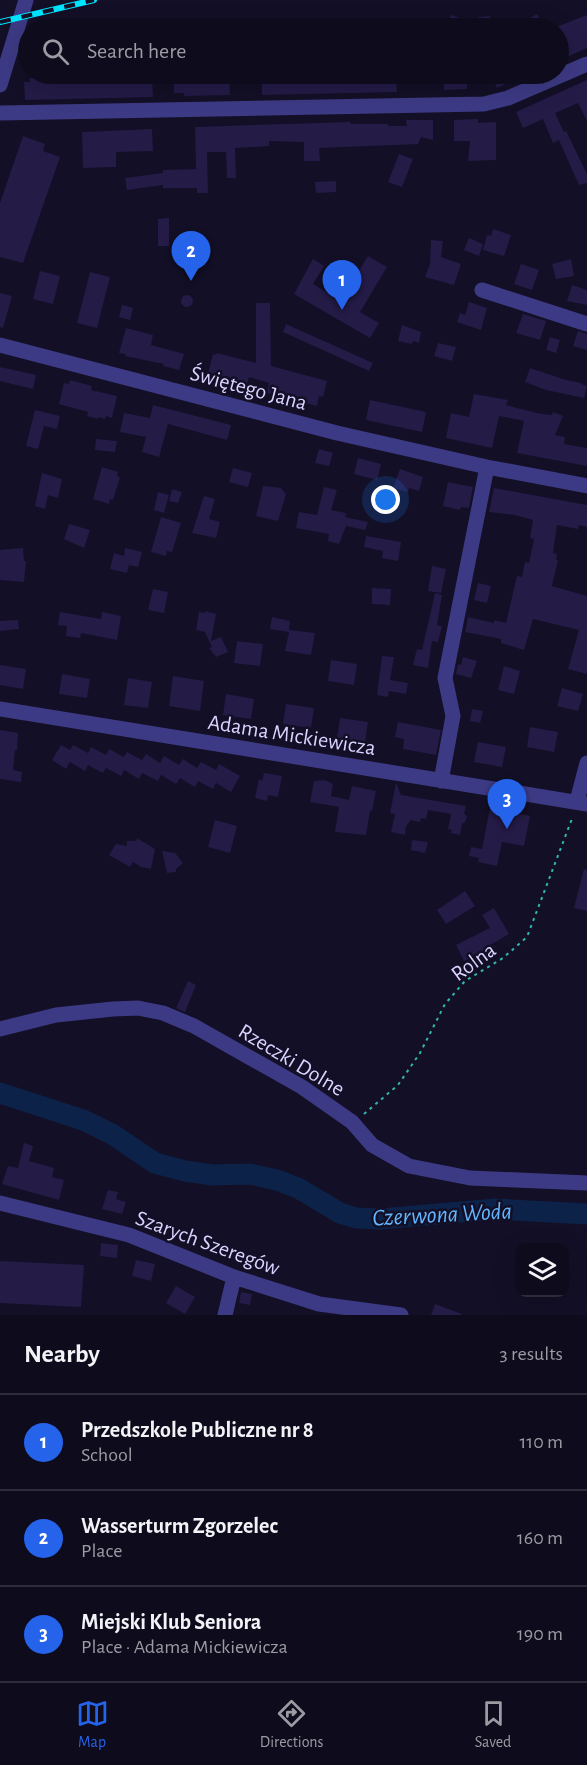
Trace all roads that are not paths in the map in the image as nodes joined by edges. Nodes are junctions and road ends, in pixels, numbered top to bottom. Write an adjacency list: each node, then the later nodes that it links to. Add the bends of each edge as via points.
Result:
1 (26, 0): 2 (street)
2 (20, 18)
3 (18, 26): 7 (street)
4 (587, 64): 5 (street)
5 (569, 72)
6 (541, 84): 8 (street, via 484,104)
7 (0, 85)
8 (0, 113)
9 (482, 290): 10 (street)
10 (587, 324)
11 (0, 345): 12 (street, Świętego Jana, via 337,433)
12 (487, 467): 13 (street, Świętego Jana); 16 (street, via 445,678 453,716)
13 (587, 486)
14 (0, 709): 16 (street, Adama Mickiewicza)
15 (587, 763): 17 (street)
16 (441, 781): 17 (street, Adama Mickiewicza)
17 (582, 803)
18 (0, 1029): 19 (street, Rzeczki Dolne, via 90,1011 138,1008 163,1013 194,1026 302,1087 352,1122 372,1145 409,1166 470,1178)
19 (587, 1182)
20 (0, 1203): 21 (street, Szarych Szeregów, via 129,1235)
21 (234, 1277): 22 (street); 23 (street, Szarych Szeregów, via 319,1304)
22 (225, 1315)
23 (401, 1315)

